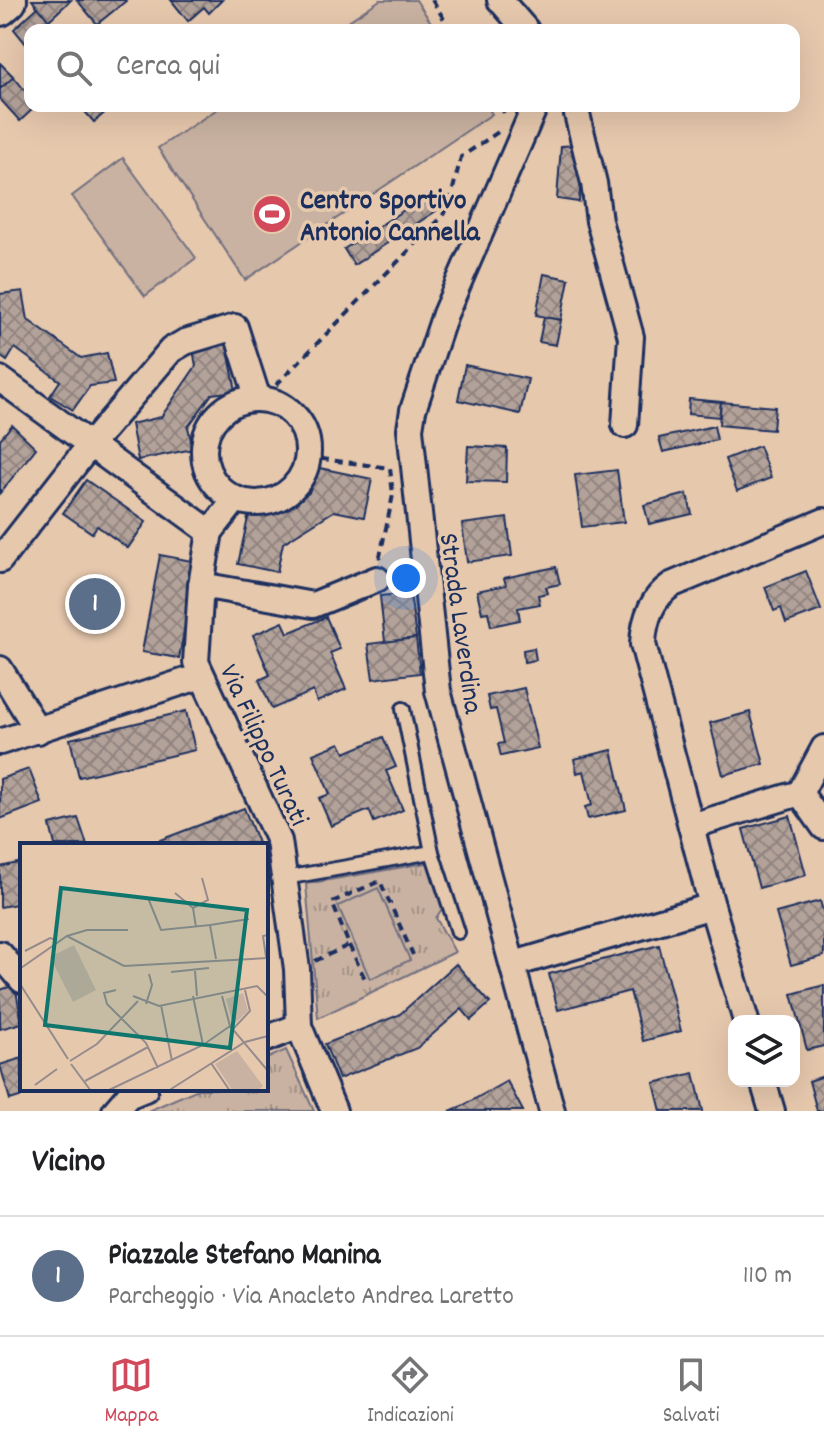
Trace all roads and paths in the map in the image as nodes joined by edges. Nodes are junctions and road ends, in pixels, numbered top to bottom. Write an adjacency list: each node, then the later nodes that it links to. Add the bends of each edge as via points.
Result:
1 (8, 0): 4 (main road)
2 (432, 0): 5 (path)
3 (510, 3): 6 (street)
4 (0, 7)
5 (447, 24)
6 (522, 24)
7 (504, 112): 11 (path, via 511,124 461,157 442,217 277,384)
8 (532, 112): 39 (street, Strada Laverdina, via 445,314 410,429 438,691)
9 (576, 112): 12 (street, via 631,337)
10 (0, 379): 13 (street)
11 (267, 401): 13 (street, via 235,327 171,350); 14 (street, via 300,423); 15 (street, via 228,408 208,432 206,464 212,478)
12 (625, 425)
13 (90, 445): 17 (street); 18 (street)
14 (307, 457): 15 (street, via 299,481 288,492 260,503); 19 (path, via 390,468 393,495)
15 (236, 499): 17 (street, Via Filippo Turati)
16 (824, 521): 28 (street, via 671,585 649,612 643,644)
17 (210, 532): 20 (street, Via Filippo Turati)
18 (0, 560)
19 (377, 579): 20 (street, via 313,605)
20 (201, 585): 22 (street, Via Filippo Turati, via 196,662)
21 (0, 669): 24 (street)
22 (201, 676): 24 (street); 31 (street, Via Filippo Turati, via 279,841)
23 (403, 709): 30 (lane)
24 (38, 731): 25 (street)
25 (0, 742)
26 (824, 748): 27 (street)
27 (800, 793): 28 (street); 29 (street)
28 (691, 826): 32 (street)
29 (824, 827)
30 (432, 852): 31 (lane); 33 (lane)
31 (277, 866): 43 (street, Via Filippo Turati, via 297,969)
32 (712, 906): 39 (street); 42 (street)
33 (458, 932)
34 (349, 945): 37 (path, via 332,902 380,881); 38 (path); 41 (path)
35 (20, 946): 36 (street)
36 (0, 952): 40 (street)
37 (413, 955)
38 (309, 964)
39 (514, 964): 47 (street, Strada Laverdina)
40 (20, 977)
41 (365, 979)
42 (744, 1015)
43 (299, 1026): 44 (street); 46 (street, Via Filippo Turati)
44 (268, 1038)
45 (765, 1087): 48 (street)
46 (334, 1111)
47 (552, 1111)
48 (772, 1111)

